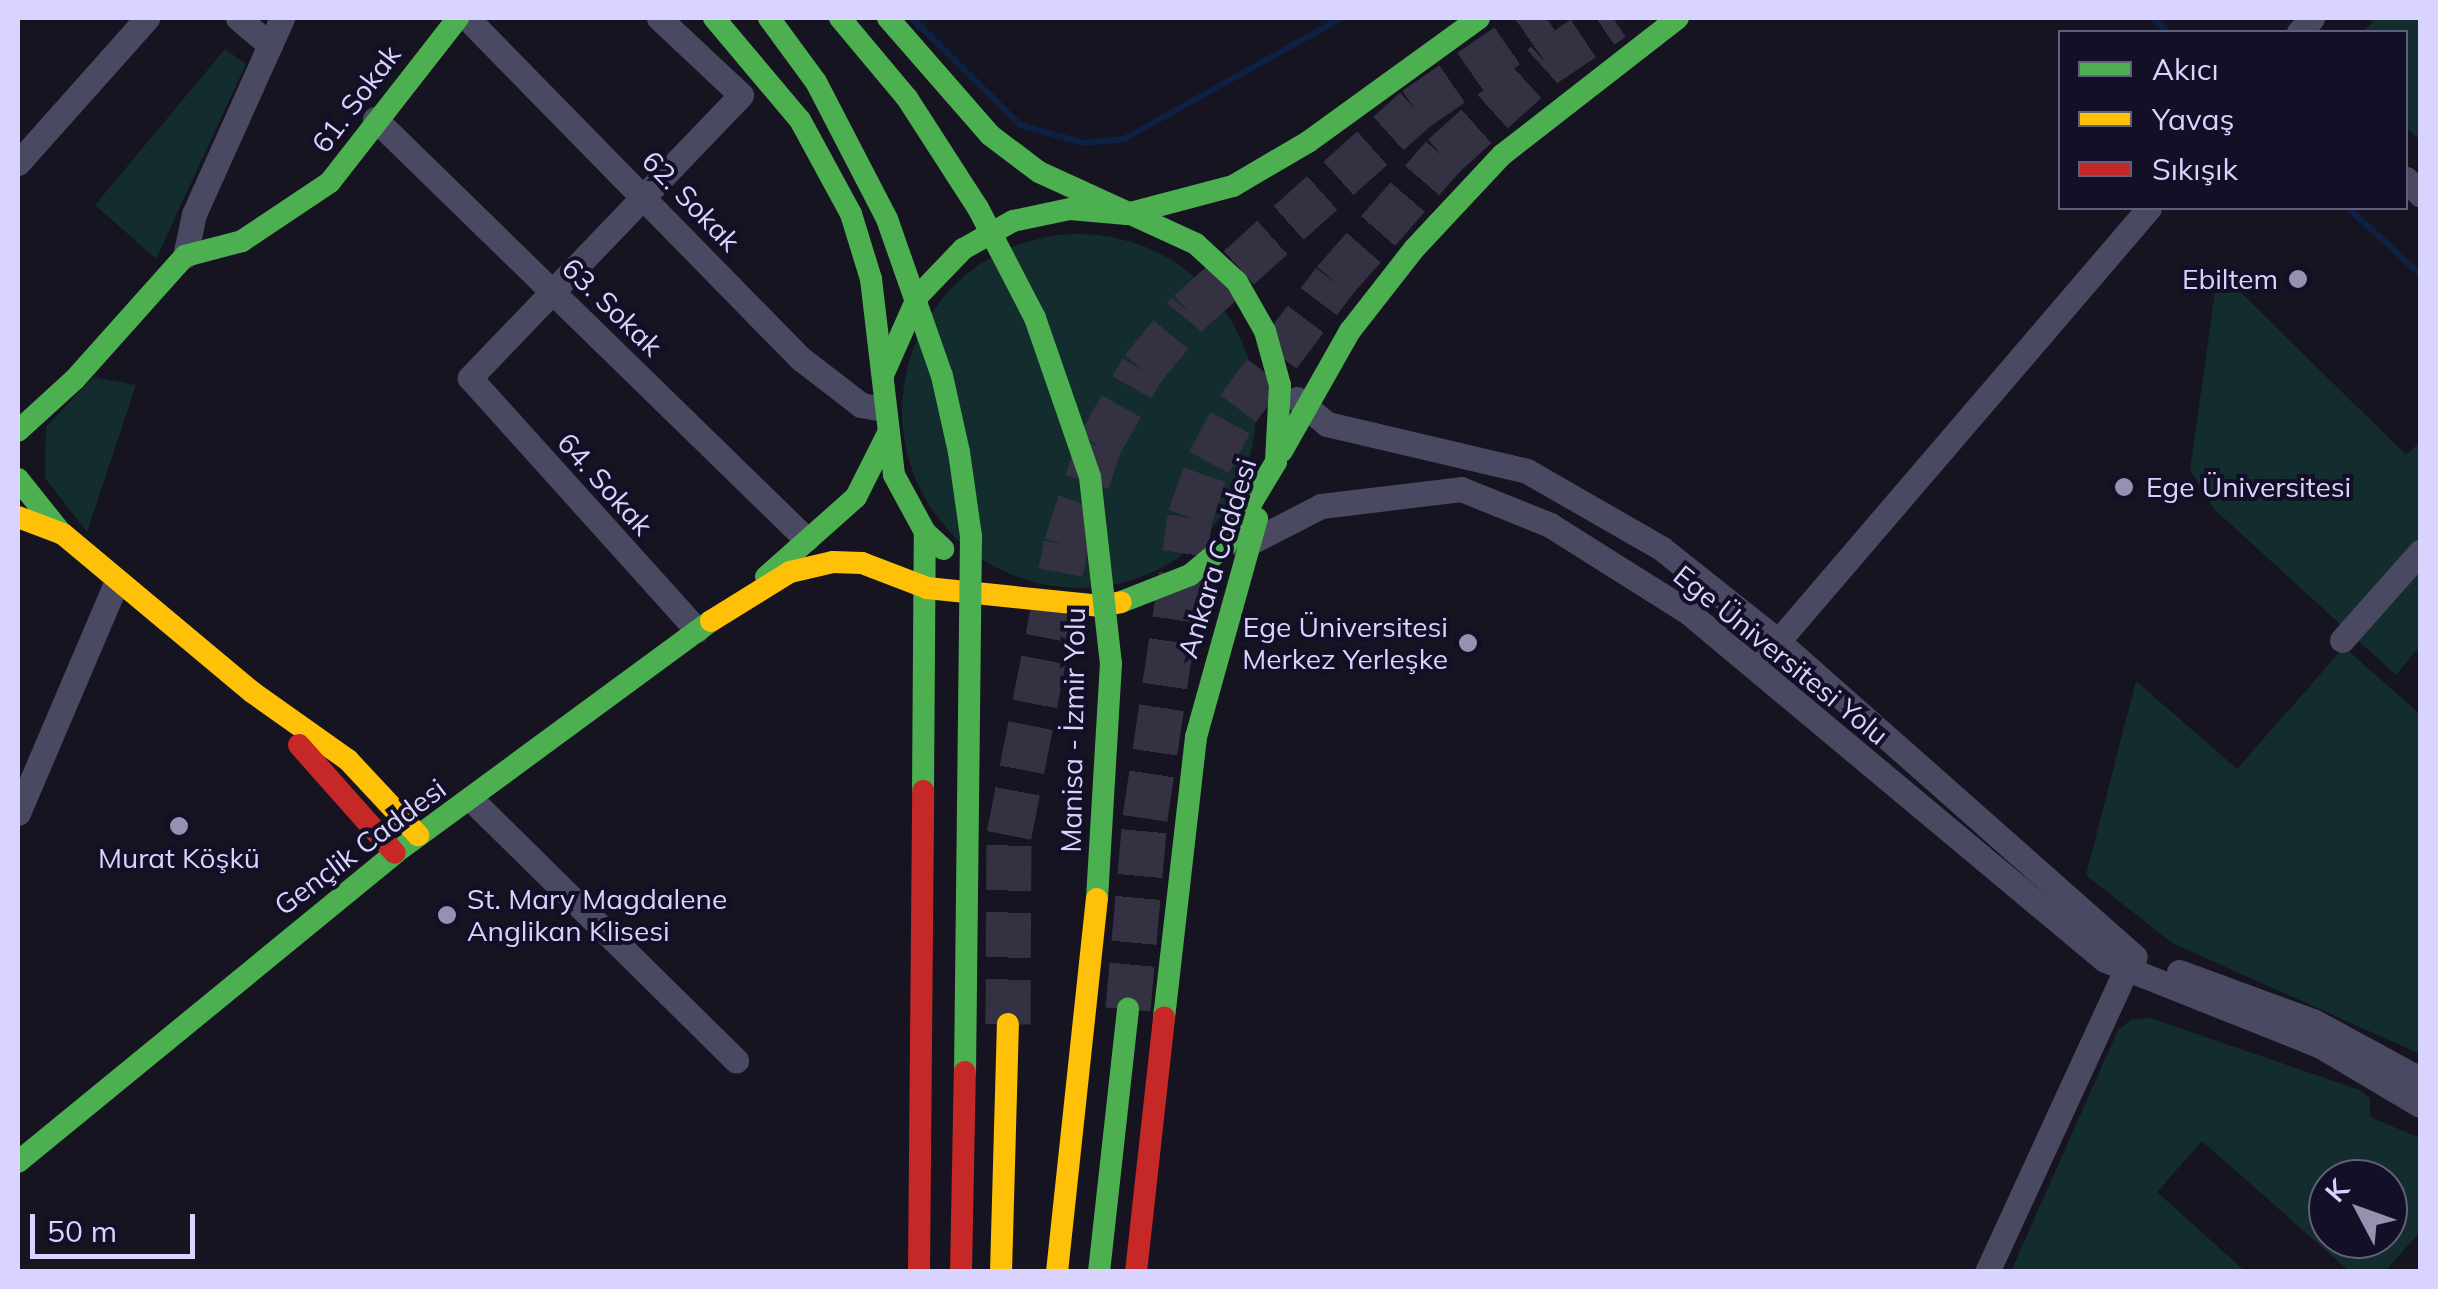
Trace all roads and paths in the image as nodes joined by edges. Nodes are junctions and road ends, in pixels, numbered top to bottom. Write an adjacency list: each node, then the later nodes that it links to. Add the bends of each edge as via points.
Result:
1 (147, 18): 15 (street)
2 (238, 18): 13 (street)
3 (282, 18): 13 (street)
4 (458, 18): 14 (main road, 61. Sokak)
5 (466, 18): 16 (street, 62. Sokak)
6 (659, 18): 16 (street, via 741,95)
7 (714, 18): 21 (main road, via 800,120 850,214 870,279)
8 (769, 18): 57 (main road, bridge, via 816,82 886,218 942,376 959,452 971,536 973,736)
9 (840, 18): 59 (main road, Manisa - İzmir Yolu, bridge, via 907,98 1007,262 1066,397 1093,495 1111,663 1104,823)
10 (888, 18): 18 (main road, via 990,135 1039,172)
11 (1479, 18): 18 (main road, via 1308,142 1233,186)
12 (1678, 18): 23 (main road, Ankara Caddesi, via 1488,171 1350,331)
13 (270, 45): 19 (street, via 194,214)
14 (375, 118): 19 (main road, 61. Sokak, via 330,182 242,241); 20 (street, 63. Sokak)
15 (18, 163)
16 (643, 194): 20 (street); 24 (street, 62. Sokak, via 800,358 861,405)
17 (2147, 210): 42 (street)
18 (1128, 214): 21 (main road, via 1051,213 1014,222 963,249 918,296); 22 (main road, via 1196,244 1237,282 1266,331)
19 (185, 256): 25 (main road)
20 (552, 290): 32 (street, 63. Sokak); 40 (street, 64. Sokak, via 470,378)
21 (883, 376): 24 (main road)
22 (1280, 386): 23 (street, Ege Üniversitesi Yolu); 27 (main road)
23 (1306, 407): 27 (main road, Ankara Caddesi); 42 (street, Ege Üniversitesi Yolu, via 1327,424 1526,470 1661,548)
24 (884, 409): 26 (main road)
25 (18, 432)
26 (887, 436): 30 (main road, via 894,476); 32 (main road, Gençlik Caddesi, via 856,497)
27 (1276, 462): 33 (main road, Ankara Caddesi); 35 (main road, via 1226,545)
28 (18, 479): 31 (main road)
29 (18, 518): 31 (main road)
30 (925, 532): 37 (main road); 38 (main road, via 961,567)
31 (63, 534): 36 (main road)
32 (806, 540): 39 (main road, Gençlik Caddesi)
33 (1248, 543): 35 (street, Ege Üniversitesi Yolu); 43 (street, Ege Üniversitesi Yolu, via 1321,506 1461,489 1550,524 1688,612); 61 (main road, Ankara Caddesi, via 1196,737)
34 (2420, 552): 41 (street)
35 (1190, 575): 38 (main road, via 1148,596 1100,606 1052,605)
36 (117, 581): 44 (main road); 46 (street)
37 (926, 588): 38 (main road, Gençlik Caddesi); 39 (main road, Gençlik Caddesi, via 862,564 834,562 790,572); 56 (main road)
38 (1004, 592)
39 (749, 593): 40 (main road, Gençlik Caddesi)
40 (697, 630): 45 (main road, Gençlik Caddesi)
41 (2342, 640)
42 (1779, 642): 43 (street); 49 (street, Ege Üniversitesi Yolu)
43 (1754, 667): 49 (street, Ege Üniversitesi Yolu, via 2105,960)
44 (252, 692): 47 (main road, via 348,760); 48 (main road)
45 (472, 800): 47 (main road, Gençlik Caddesi); 52 (street)
46 (18, 812)
47 (418, 835): 48 (main road, Gençlik Caddesi)
48 (395, 853): 55 (main road, Gençlik Caddesi)
49 (2130, 963): 53 (street, via 2313,1021); 54 (street, via 2319,1045); 62 (street)
50 (1128, 1009): 60 (main road)
51 (1008, 1024): 58 (main road)
52 (736, 1060)
53 (2420, 1079)
54 (2420, 1105)
55 (18, 1162)
56 (919, 1272)
57 (962, 1272)
58 (1000, 1272)
59 (1058, 1272)
60 (1099, 1272)
61 (1136, 1272)
62 (1987, 1272)

